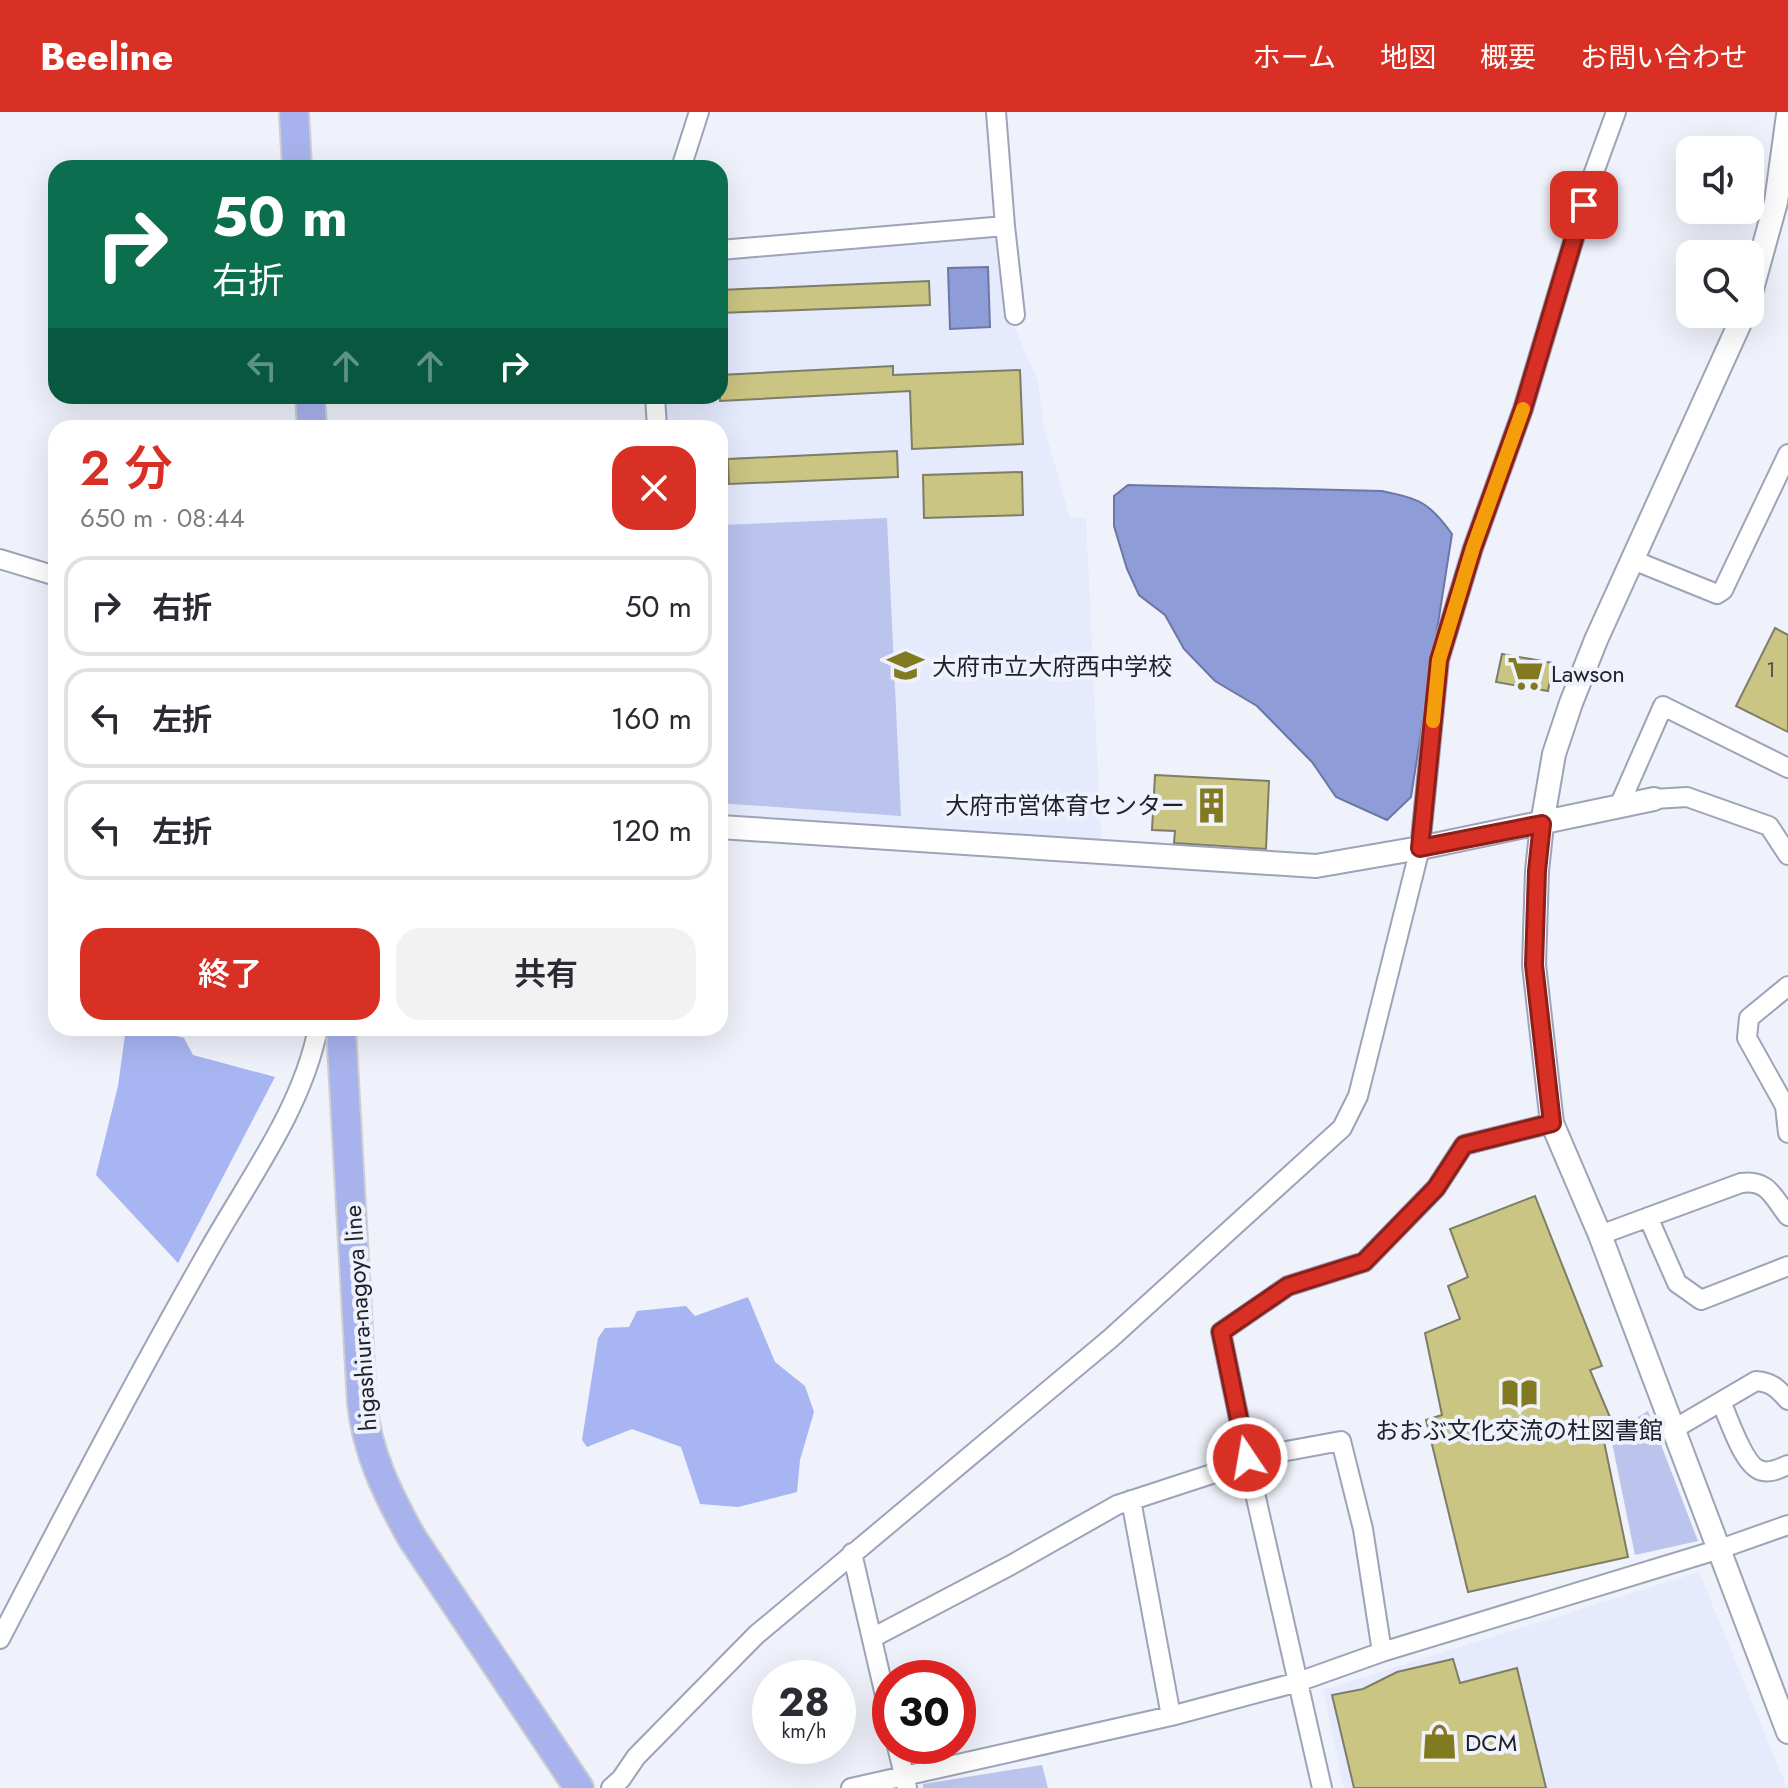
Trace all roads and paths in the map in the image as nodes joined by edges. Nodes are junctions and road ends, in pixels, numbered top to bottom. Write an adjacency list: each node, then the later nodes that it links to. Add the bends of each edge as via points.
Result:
1 (294, 112): 6 (main road)
2 (699, 112): 7 (street)
3 (996, 112): 8 (street)
4 (1616, 112): 22 (street, via 1439,660)
5 (1788, 115): 9 (street)
6 (297, 160)
7 (684, 160)
8 (1005, 226): 10 (street); 11 (street)
9 (1764, 245)
10 (728, 249)
11 (1015, 315)
12 (1738, 328): 15 (street)
13 (1787, 460): 15 (street, via 1717,594)
14 (0, 559): 16 (street)
15 (1633, 560): 20 (street, via 1571,703 1554,754)
16 (48, 574)
17 (1788, 768): 19 (street, via 1663,706)
18 (1654, 799): 19 (street); 23 (street, via 1687,797 1769,826)
19 (1619, 806): 20 (street)
20 (1542, 824): 22 (street); 27 (street, via 1534,965)
21 (728, 828): 22 (street, via 1316,866)
22 (1420, 848): 41 (street, via 1358,1096 1342,1128 1111,1338)
23 (1788, 855)
24 (1788, 986): 28 (street, via 1749,1018 1747,1038 1785,1106)
25 (316, 1036): 43 (street, via 275,1136 55,1530)
26 (341, 1036): 51 (main road, higashiura-nagoya line, via 362,1403 373,1459 412,1538)
27 (1552, 1123): 31 (street); 36 (street, via 1464,1145 1436,1188 1364,1262 1288,1286 1221,1332)
28 (1788, 1133)
29 (1788, 1216): 30 (street, via 1764,1185 1753,1181)
30 (1648, 1217): 31 (street); 32 (street, via 1677,1283 1701,1300)
31 (1600, 1235): 35 (street)
32 (1788, 1266)
33 (1788, 1400): 34 (street, via 1777,1388 1756,1381)
34 (1721, 1402): 35 (street); 37 (street, via 1748,1461 1758,1471)
35 (1674, 1429): 40 (street)
36 (1247, 1458): 38 (street); 44 (street, via 1341,1441 1363,1529); 46 (street)
37 (1788, 1465)
38 (1131, 1500): 42 (street); 47 (street)
39 (1788, 1525): 40 (street)
40 (1720, 1549): 44 (street); 48 (street)
41 (852, 1553): 42 (street); 50 (street, via 756,1635 636,1757)
42 (872, 1638): 45 (street)
43 (0, 1639)
44 (1382, 1652): 46 (street)
45 (877, 1660)
46 (1298, 1682): 47 (street); 53 (street)
47 (1171, 1716): 49 (street)
48 (1785, 1717)
49 (905, 1782): 52 (street)
50 (621, 1785)
51 (579, 1788)
52 (851, 1788)
53 (1322, 1788)

